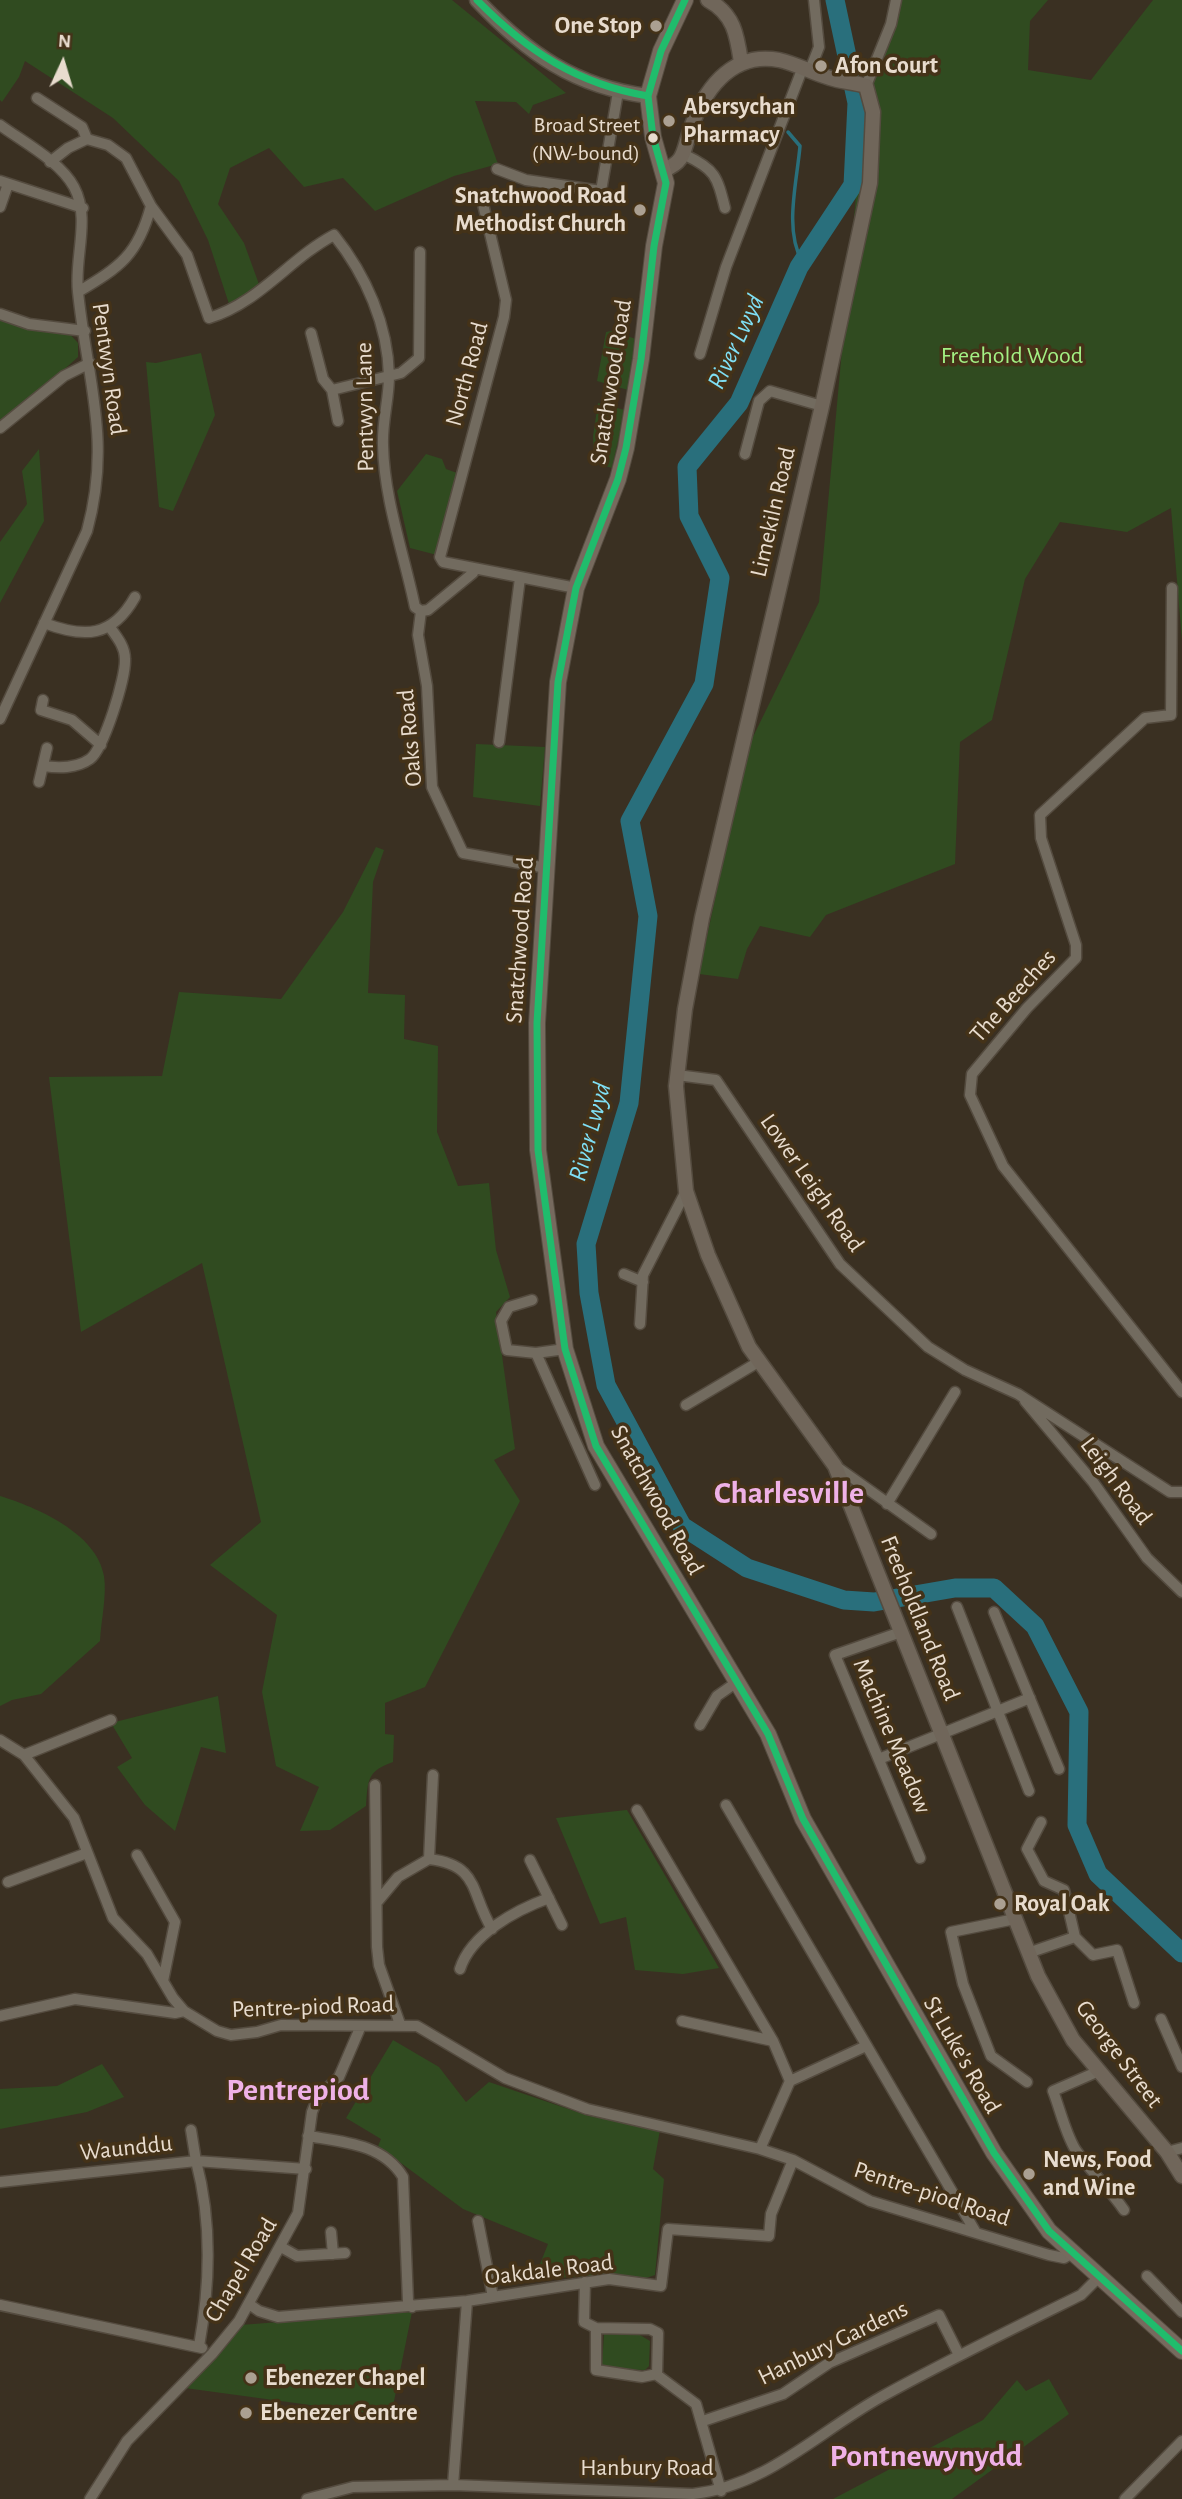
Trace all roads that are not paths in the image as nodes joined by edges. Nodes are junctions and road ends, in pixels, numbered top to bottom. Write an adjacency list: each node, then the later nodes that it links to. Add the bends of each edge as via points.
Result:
1 (477, 0): 9 (main road, via 540,56 591,85)
2 (685, 0): 10 (main road, via 661,51)
3 (708, 0): 6 (main road, via 730,16)
4 (814, 0): 7 (street, via 819,47)
5 (896, 0): 8 (street, via 891,24)
6 (741, 62): 7 (main road, via 769,59); 14 (main road, via 718,80 704,99)
7 (807, 68): 8 (main road); 29 (street, via 726,267)
8 (860, 84): 33 (main road, Limekiln Road, via 873,112 870,183)
9 (618, 92): 10 (main road); 16 (street, via 601,191 526,180)
10 (648, 96): 17 (main road, Snatchwood Road, via 653,137)
11 (37, 99): 13 (street, via 82,128)
12 (0, 125): 15 (street)
13 (87, 139): 15 (street); 20 (street, via 108,145 126,158)
14 (685, 155): 17 (main road); 23 (street, via 718,177)
15 (50, 162): 22 (street, via 73,185)
16 (497, 169)
17 (664, 170): 39 (main road, Snatchwood Road, via 664,202 626,447)
18 (4, 183): 21 (street); 22 (street)
19 (482, 200): 37 (street, North Road, via 506,300 440,557 443,562)
20 (151, 206): 25 (street, via 139,243 105,276); 31 (street, Pentwyn Lane, via 187,255 209,318 253,296 310,248 334,235 370,293 386,335)
21 (0, 207)
22 (83, 208): 25 (street, Pentwyn Road)
23 (725, 208)
24 (420, 252): 31 (street, via 419,358)
25 (78, 292): 27 (street, Pentwyn Road)
26 (0, 314): 27 (street, via 29,324)
27 (85, 331): 30 (street, Pentwyn Road)
28 (311, 332): 32 (street, via 323,379)
29 (700, 354)
30 (90, 363): 35 (street, via 64,376); 43 (street, Pentwyn Road, via 99,436 96,500 87,531)
31 (389, 377): 32 (street); 42 (street, Pentwyn Lane, via 383,445 389,494 415,607)
32 (332, 390): 34 (street)
33 (822, 406): 36 (street, via 770,391 759,401); 53 (main road, Limekiln Road, via 702,918)
34 (338, 421)
35 (0, 428)
36 (745, 454)
37 (473, 568): 38 (street); 42 (street, via 446,596)
38 (520, 578): 39 (street); 47 (street)
39 (576, 588): 52 (main road, Snatchwood Road, via 558,682)
40 (1172, 588): 63 (street, The Beeches, via 1171,715 1145,718 1041,815 1041,838 1076,945 1076,958 972,1074 970,1095 1003,1166)
41 (135, 597): 44 (street, via 128,611)
42 (421, 611): 52 (street, Oaks Road, via 418,635 427,686 432,787 463,853)
43 (44, 623): 44 (street, via 83,634); 46 (street, Pentwyn Road)
44 (109, 626): 48 (street, via 126,660)
45 (43, 700): 48 (street, via 41,710 72,720)
46 (0, 719)
47 (499, 743)
48 (101, 745): 50 (street, via 80,764)
49 (47, 748): 50 (street)
50 (43, 766): 51 (street)
51 (39, 782)
52 (547, 868): 59 (main road, Snatchwood Road, via 537,1023 538,1150)
53 (677, 1074): 54 (main road, Freeholdland Road); 64 (street, Lower Leigh Road, via 716,1080 840,1264 928,1348)
54 (686, 1191): 56 (street); 61 (main road, Freeholdland Road, via 708,1255 749,1347)
55 (625, 1274): 56 (street)
56 (643, 1282): 58 (street)
57 (532, 1300): 60 (street, via 509,1307 501,1321 507,1350)
58 (640, 1324)
59 (565, 1349): 60 (street); 75 (main road, Snatchwood Road, via 596,1446)
60 (536, 1353): 67 (street)
61 (760, 1361): 65 (street); 66 (main road, Freeholdland Road)
62 (955, 1391): 69 (street)
63 (1182, 1392)
64 (1018, 1394): 68 (street, via 1171,1492); 71 (street, Leigh Road, via 1093,1482 1147,1558)
65 (686, 1405)
66 (835, 1466): 69 (street); 74 (main road, Freeholdland Road)
67 (595, 1485)
68 (1182, 1492)
69 (887, 1504): 70 (street)
70 (931, 1534)
71 (1182, 1592)
72 (957, 1607): 77 (street)
73 (994, 1612): 76 (street)
74 (901, 1632): 81 (main road, Freeholdland Road); 84 (street, Machine Meadow, via 835,1655)
75 (737, 1682): 79 (street, via 717,1696); 80 (main road, Snatchwood Road)
76 (1030, 1698): 77 (street); 85 (street)
77 (997, 1712): 81 (street); 88 (street)
78 (111, 1720): 83 (street)
79 (700, 1725)
80 (768, 1734): 135 (main road, St Luke's Road, via 803,1819 920,2028 994,2152 1049,2231)
81 (942, 1735): 84 (street); 100 (main road, Freeholdland Road)
82 (0, 1740): 83 (street, Pentre-piod Road)
83 (24, 1755): 92 (street, Pentre-piod Road, via 74,1818)
84 (879, 1759): 95 (street, Machine Meadow)
85 (1059, 1769)
86 (433, 1775): 94 (street)
87 (375, 1785): 99 (street)
88 (1029, 1791)
89 (726, 1805): 115 (street)
90 (637, 1810): 114 (street)
91 (1041, 1822): 103 (street, via 1027,1849 1044,1881 1064,1889)
92 (87, 1853): 97 (street); 106 (street, Pentre-piod Road, via 113,1918 147,1954)
93 (137, 1855): 106 (street, via 175,1922)
94 (429, 1858): 99 (street, via 398,1877); 102 (street, via 458,1866 469,1875)
95 (920, 1858)
96 (530, 1860): 98 (street)
97 (8, 1882)
98 (549, 1898): 101 (street); 102 (street)
99 (378, 1901): 112 (street, via 379,1965)
100 (1015, 1919): 104 (main road, Freeholdland Road); 119 (street, via 951,1932 963,1984 991,2056)
101 (562, 1925)
102 (492, 1929): 105 (street, via 466,1953)
103 (1075, 1937): 104 (street); 107 (street, via 1093,1955 1117,1950)
104 (1028, 1953): 117 (main road, George Street, via 1073,2040)
105 (460, 1969)
106 (163, 1981): 108 (street, Pentre-piod Road)
107 (1134, 2003)
108 (188, 2013): 109 (street, via 75,1999); 113 (street, Pentre-piod Road, via 231,2035 281,2025)
109 (0, 2016)
110 (1161, 2019): 116 (street)
111 (682, 2021): 114 (street)
112 (400, 2024): 113 (street, Pentre-piod Road); 123 (street, Pentre-piod Road, via 417,2026 505,2078 587,2109)
113 (360, 2028): 121 (street, Chapel Road, via 339,2077 318,2097)
114 (773, 2041): 118 (street)
115 (866, 2046): 118 (street); 132 (street)
116 (1182, 2067)
117 (1099, 2071): 124 (main road, George Street); 130 (street, via 1053,2091 1074,2147)
118 (790, 2081): 123 (street)
119 (1027, 2082)
120 (191, 2130): 126 (street)
121 (308, 2136): 127 (street, Chapel Road); 143 (street, via 372,2149 393,2162 403,2177 408,2301)
122 (1182, 2148): 124 (street)
123 (760, 2149): 125 (street, Pentre-piod Road)
124 (1167, 2152): 128 (main road, George Street)
125 (793, 2160): 132 (street, Pentre-piod Road, via 870,2201); 138 (street, Oakdale Road, via 771,2214 769,2236 668,2229 661,2286 609,2279)
126 (196, 2161): 127 (street); 129 (street, Waunddu); 146 (street, Waunddu, via 205,2196 208,2261)
127 (306, 2169): 134 (street, Chapel Road, via 298,2213)
128 (1182, 2176)
129 (0, 2182)
130 (1124, 2210)
131 (478, 2221): 139 (street)
132 (975, 2231): 135 (street, Pentre-piod Road, via 1049,2255 1064,2258)
133 (331, 2232): 134 (street, via 339,2253 297,2256)
134 (281, 2247): 141 (street, Chapel Road)
135 (1072, 2253): 137 (main road, St Luke's Road)
136 (1147, 2276): 144 (street)
137 (1098, 2278): 147 (main road, St Luke's Road); 149 (street, Hanbury Road, via 1081,2295)
138 (585, 2282): 139 (street, Oakdale Road); 145 (street, via 584,2322)
139 (493, 2297): 140 (street, Oakdale Road)
140 (467, 2301): 143 (street, Oakdale Road); 153 (street)
141 (249, 2304): 143 (street, Oakdale Road, via 278,2316); 148 (street, Chapel Road)
142 (0, 2305): 146 (street)
143 (412, 2307)
144 (1182, 2312)
145 (596, 2328): 150 (street, via 596,2370 642,2377); 150 (street, via 658,2333)
146 (199, 2346): 148 (street)
147 (1182, 2351)
148 (212, 2354): 155 (street, Chapel Road, via 127,2441)
149 (959, 2355): 151 (street, Hanbury Gardens, via 939,2315 829,2363 783,2394); 154 (street, Hanbury Road, via 878,2399 748,2482)
150 (657, 2374): 151 (street, via 696,2404)
151 (704, 2421): 154 (street)
152 (1182, 2441): 157 (street)
153 (453, 2485): 154 (street, Hanbury Road, via 693,2494); 156 (street, Hanbury Road, via 353,2487)
154 (721, 2491)
155 (90, 2499)
156 (307, 2499)
157 (1125, 2499)

